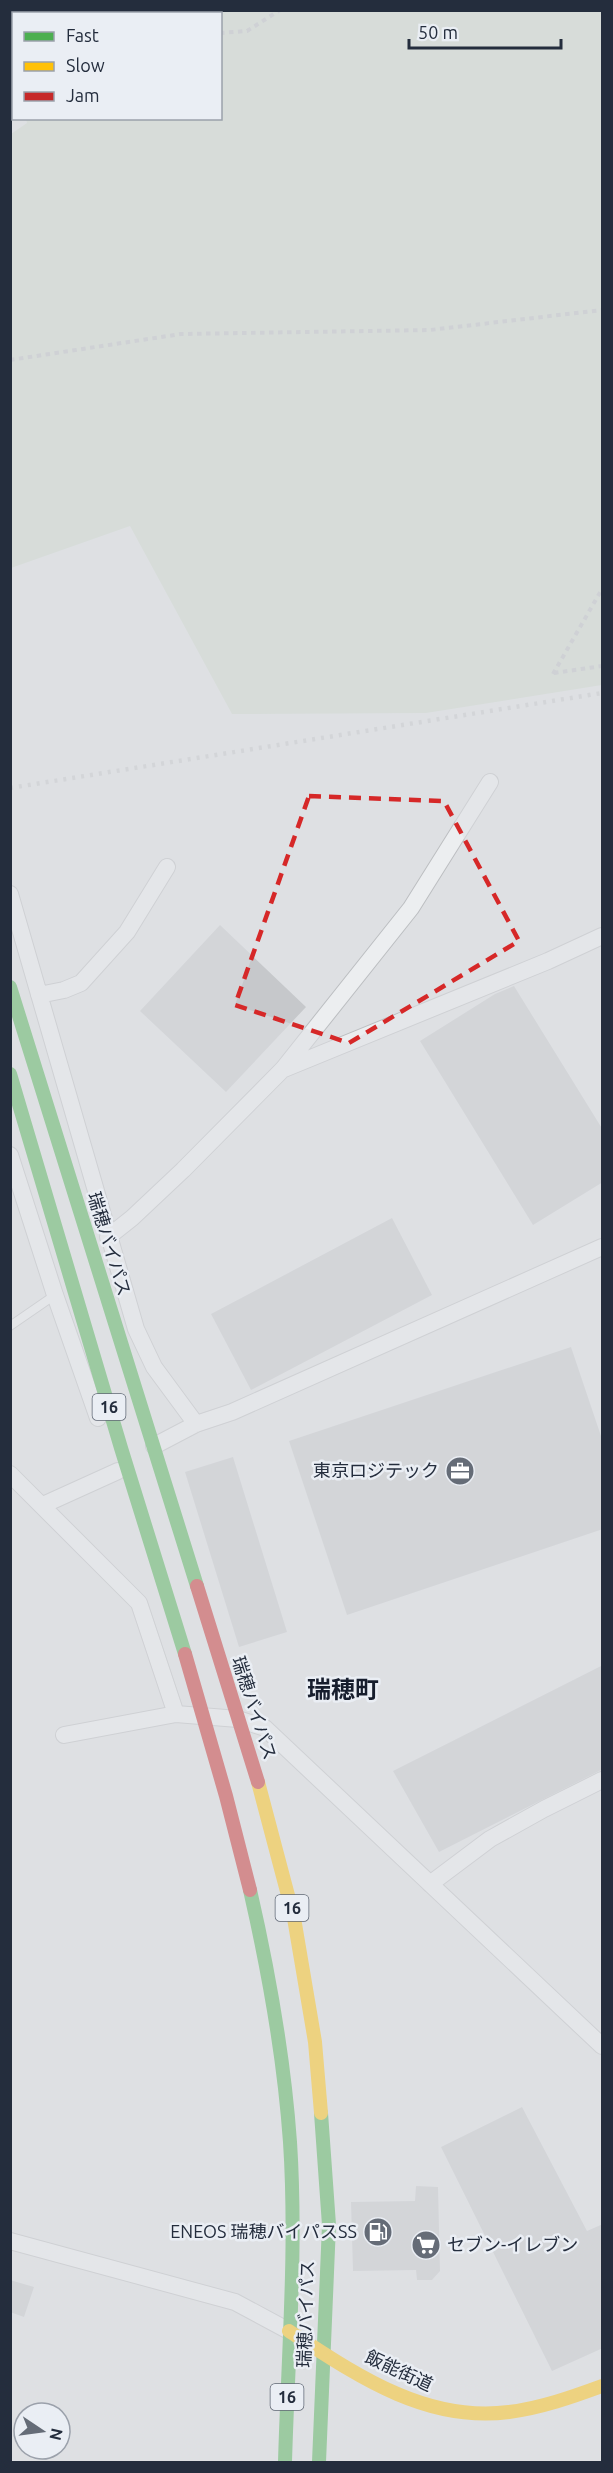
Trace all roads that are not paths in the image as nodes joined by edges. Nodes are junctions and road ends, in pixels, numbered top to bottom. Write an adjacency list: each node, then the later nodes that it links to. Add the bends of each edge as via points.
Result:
1 (490, 782): 7 (street, via 411,908)
2 (167, 867): 6 (street, via 127,932 81,983)
3 (10, 894): 6 (street)
4 (603, 936): 7 (street)
5 (10, 987): 15 (main road, 瑞穂バイパス / 16)
6 (39, 995): 10 (street)
7 (283, 1069): 10 (street, via 183,1170)
8 (10, 1074): 18 (main road, 瑞穂バイパス / 16)
9 (10, 1155): 12 (street)
10 (108, 1237): 14 (street, via 136,1329 154,1367)
11 (603, 1247): 14 (street)
12 (55, 1295): 13 (lane); 16 (street)
13 (10, 1326)
14 (196, 1424): 15 (street)
15 (154, 1446): 22 (main road, 瑞穂バイパス / 16)
16 (118, 1471): 18 (street); 19 (street)
17 (10, 1474): 19 (street)
18 (134, 1491): 21 (main road, 瑞穂バイパス / 16)
19 (43, 1505): 20 (street, via 139,1603)
20 (176, 1714): 21 (street); 23 (street)
21 (204, 1715): 22 (street); 28 (main road, 瑞穂バイパス / 16, via 259,1923 276,2015 290,2152)
22 (238, 1719): 25 (street, via 266,1728); 29 (main road, 瑞穂バイパス / 16, via 294,1918 315,2042 329,2225)
23 (64, 1735)
24 (603, 1780): 25 (street, via 490,1839)
25 (430, 1884): 26 (street)
26 (601, 2042)
27 (10, 2241): 28 (street, via 235,2302)
28 (289, 2331): 29 (main road, 飯能街道); 31 (main road, 瑞穂バイパス / 16)
29 (323, 2353): 30 (main road, 飯能街道, via 409,2400 458,2413 519,2411); 32 (main road, 瑞穂バイパス / 16)
30 (603, 2386)
31 (285, 2463)
32 (319, 2463)

